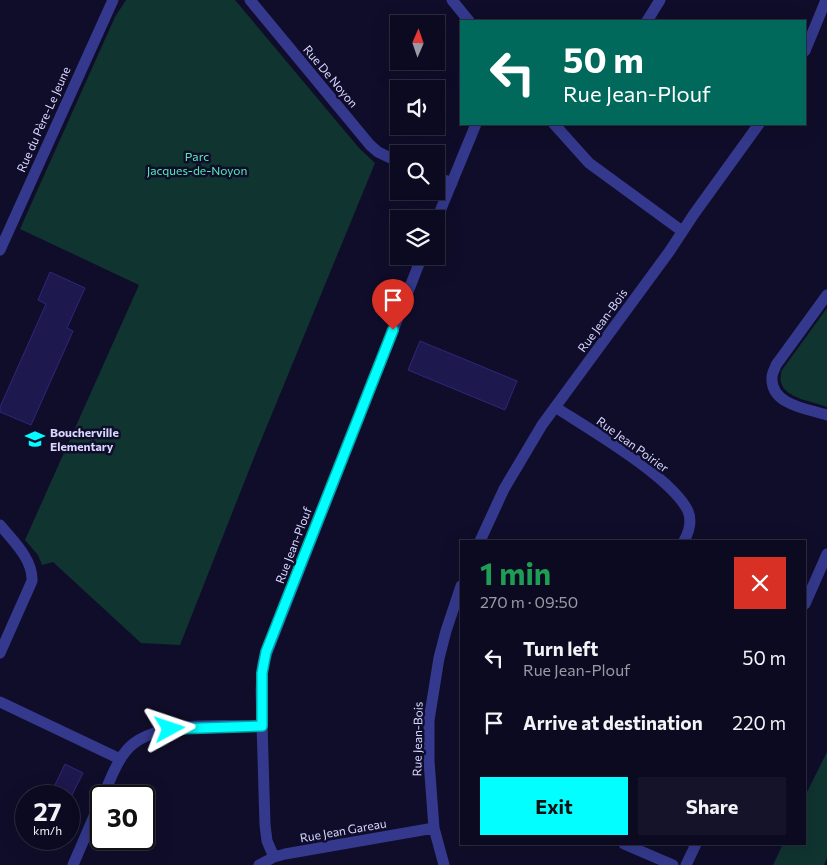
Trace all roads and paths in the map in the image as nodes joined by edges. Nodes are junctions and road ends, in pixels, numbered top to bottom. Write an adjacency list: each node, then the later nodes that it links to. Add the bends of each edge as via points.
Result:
1 (113, 0): 17 (street, Rue du Père-Le Jeune)
2 (250, 0): 12 (street, Rue De Noyon, via 370,144)
3 (660, 0): 7 (street)
4 (826, 0): 8 (street)
5 (456, 1): 6 (street)
6 (468, 20)
7 (648, 20)
8 (806, 49)
9 (476, 125): 14 (street)
10 (759, 125): 16 (street, Rue Jean-Bois)
11 (561, 126): 16 (street, via 589,163)
12 (390, 158)
13 (445, 180): 14 (street)
14 (452, 183): 15 (street)
15 (441, 210)
16 (682, 231): 20 (street, Rue Jean-Bois)
17 (0, 250)
18 (418, 265): 30 (street, Rue Jean-Plouf, via 266,652 262,673)
19 (827, 295): 21 (street, via 776,366 772,377 778,396 786,402)
20 (555, 407): 23 (street, Rue Jean-Bois, via 532,439); 24 (street, Rue Jean Poirier, via 663,482 688,511 690,525)
21 (827, 415)
22 (0, 525): 28 (street, via 28,561 32,572 32,581)
23 (480, 540)
24 (684, 540)
25 (827, 554): 27 (street)
26 (460, 589): 34 (street, Rue Jean-Bois, via 446,630 431,698 428,742)
27 (806, 602)
28 (0, 653)
29 (0, 702): 31 (street)
30 (262, 726): 31 (street, via 162,731 138,740); 37 (street, Rue Jean-Plouf, via 266,834)
31 (120, 760): 32 (street)
32 (108, 785)
33 (90, 825): 38 (street)
34 (434, 828): 37 (street, Rue Jean Gareau); 40 (street, Rue Jean-Bois)
35 (626, 845): 41 (street)
36 (696, 845): 42 (street)
37 (274, 857): 39 (street, Rue Jean Gareau)
38 (72, 865)
39 (259, 865)
40 (444, 865)
41 (673, 865)
42 (686, 865)

